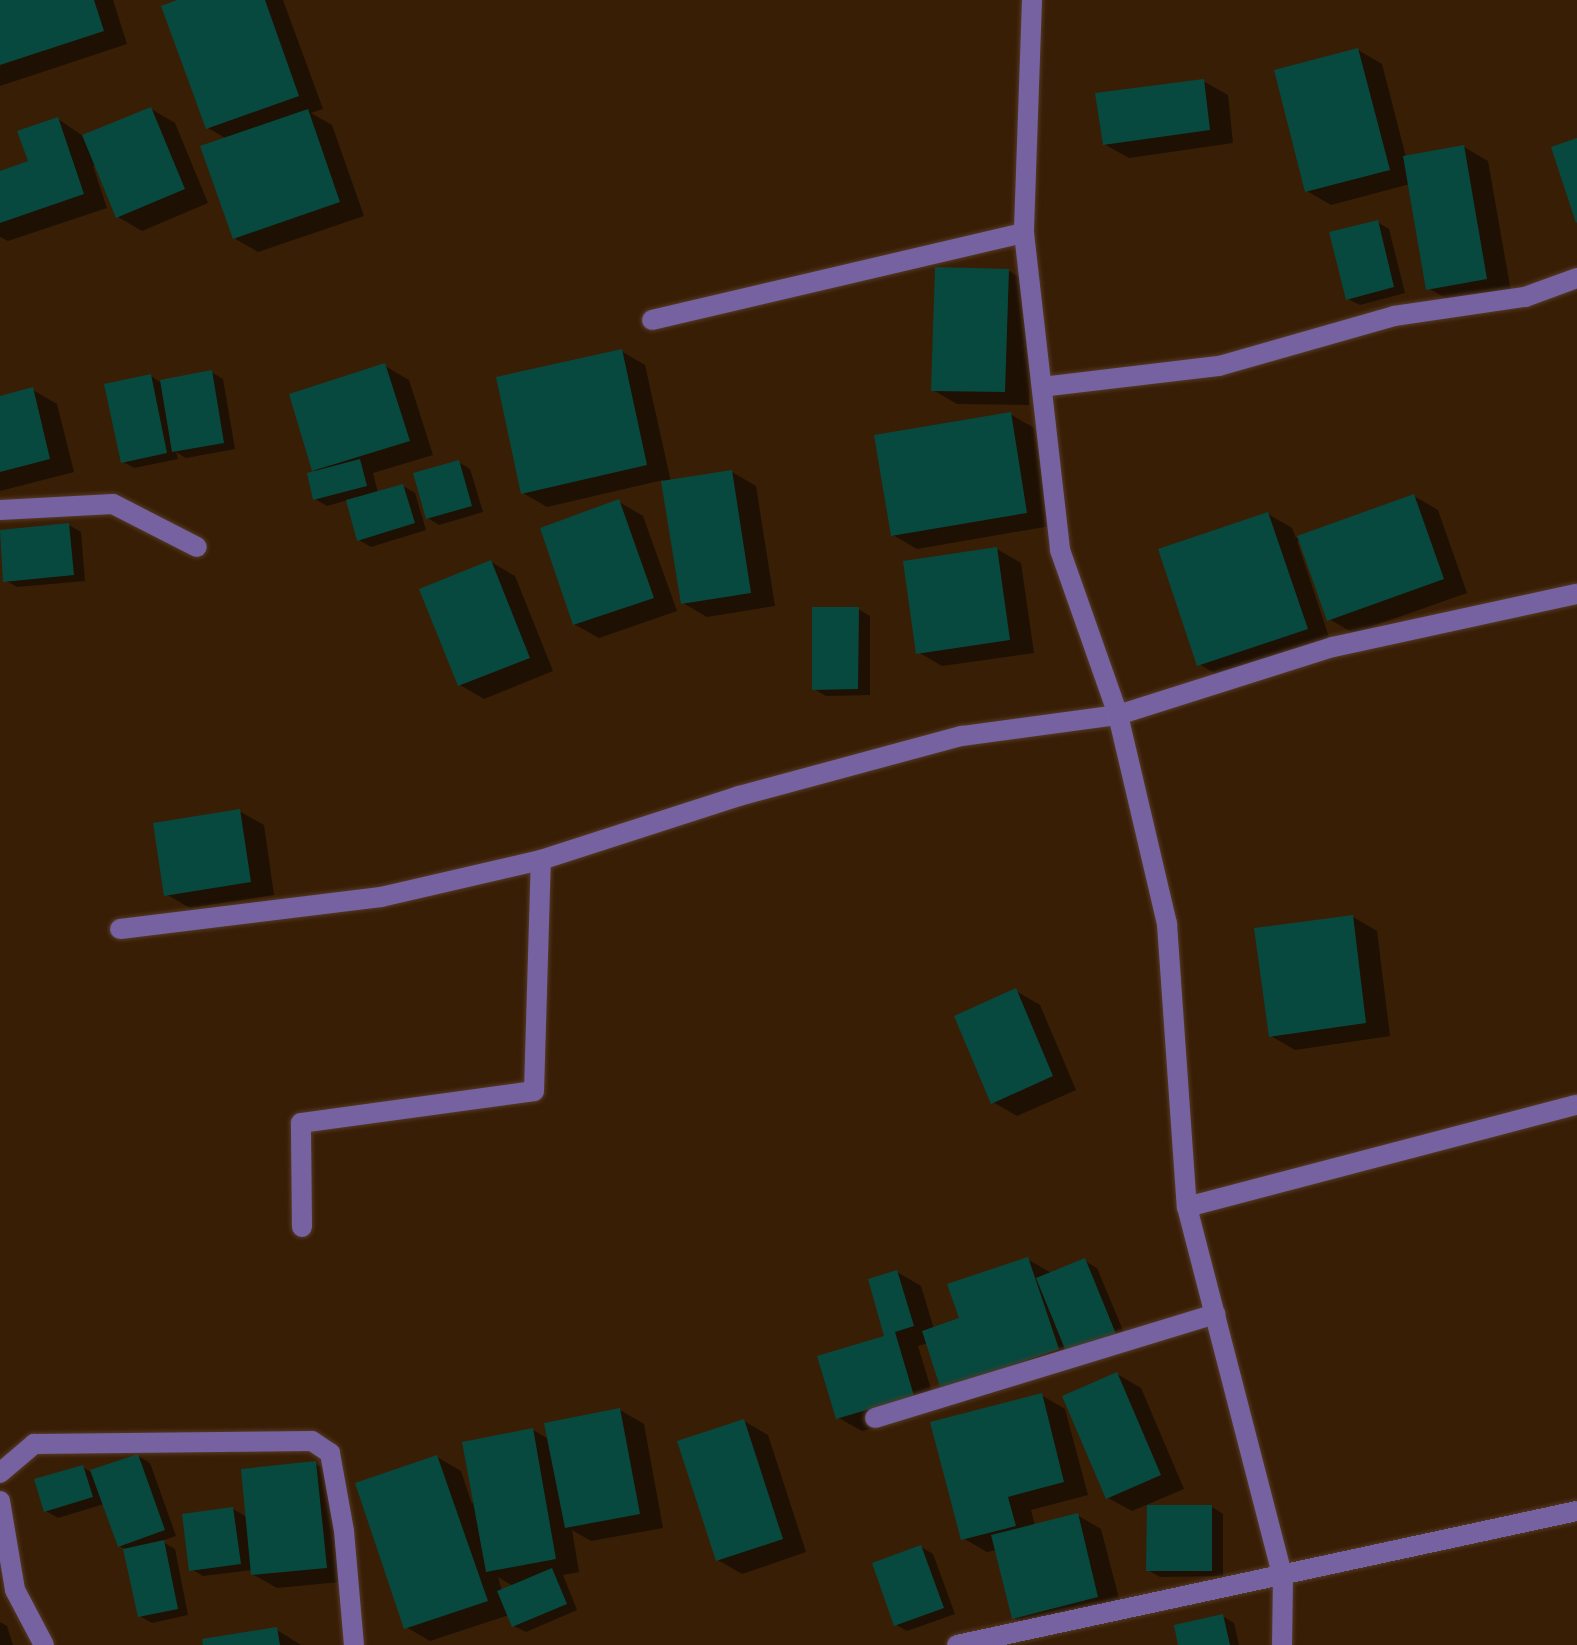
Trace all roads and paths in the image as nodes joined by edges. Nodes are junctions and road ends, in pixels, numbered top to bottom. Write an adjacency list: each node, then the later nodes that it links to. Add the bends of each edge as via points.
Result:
1 (1032, 0): 2 (street)
2 (1024, 233): 4 (street); 5 (street)
3 (1577, 278): 5 (street, via 1525,297 1394,316 1219,366)
4 (652, 320)
5 (1042, 387): 9 (street, via 1060,550)
6 (0, 510): 7 (street, via 113,504)
7 (197, 547)
8 (1577, 594): 9 (street, via 1333,647)
9 (1118, 715): 10 (street, via 962,736 739,796); 13 (street, via 1167,924)
10 (541, 860): 11 (street, via 381,897); 14 (street, via 534,1091 301,1123)
11 (120, 929)
12 (1577, 1105): 13 (street)
13 (1187, 1207): 15 (street)
14 (302, 1227)
15 (1215, 1314): 16 (street); 20 (street)
16 (875, 1418)
17 (0, 1473): 22 (street, via 34,1444 312,1441 330,1453 344,1531)
18 (0, 1501): 21 (street, via 15,1590)
19 (1577, 1511): 20 (street)
20 (1283, 1577): 23 (street); 24 (street)
21 (44, 1645)
22 (354, 1645)
23 (957, 1645)
24 (1282, 1645)

